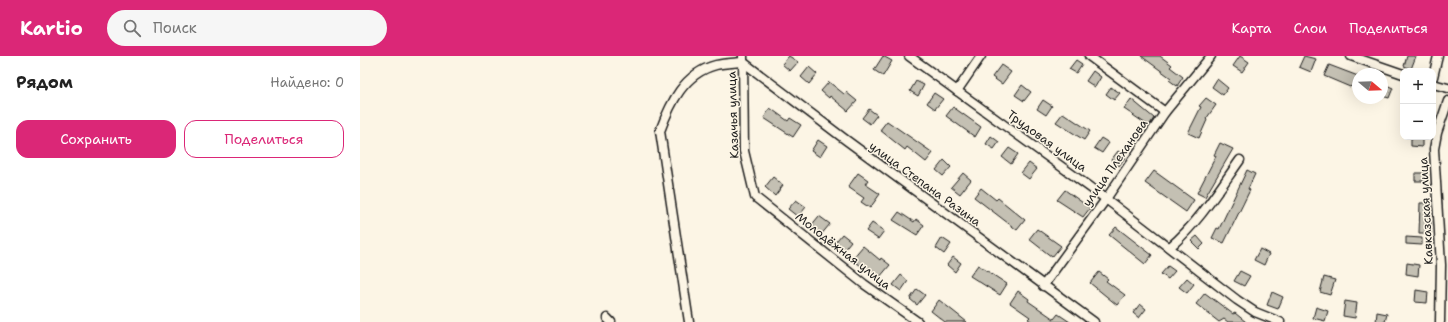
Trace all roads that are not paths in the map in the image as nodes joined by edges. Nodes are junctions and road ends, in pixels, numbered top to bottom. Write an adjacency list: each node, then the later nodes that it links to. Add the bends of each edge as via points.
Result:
1 (909, 56): 12 (street, Трудовая улица)
2 (981, 56): 12 (street)
3 (1089, 56): 14 (street)
4 (1211, 56): 14 (street, улица Плеханова)
5 (1351, 56): 9 (street)
6 (1438, 56): 8 (street)
7 (743, 59): 16 (street, Казачья улица, via 744,150); 20 (street, улица Степана Разина); 21 (street, via 702,71 687,82 671,104 660,131)
8 (1435, 68)
9 (1400, 73)
10 (1436, 85): 11 (street)
11 (1448, 88)
12 (957, 91): 17 (street, Трудовая улица)
13 (1448, 101): 19 (street, Кавказская улица, via 1434,149)
14 (1165, 112): 17 (street, улица Плеханова)
15 (1240, 160): 18 (street, via 1203,214 1186,234)
16 (755, 197): 22 (street, Молодёжная улица, via 864,284)
17 (1106, 198): 18 (street, Трудовая улица); 20 (street, улица Плеханова)
18 (1170, 247): 24 (street, Трудовая улица, via 1237,300 1255,312)
19 (1444, 265): 25 (street, Кавказская улица)
20 (1043, 286): 23 (street, улица Степана Разина)
21 (689, 322)
22 (918, 322)
23 (1094, 322)
24 (1280, 322)
25 (1440, 322)

